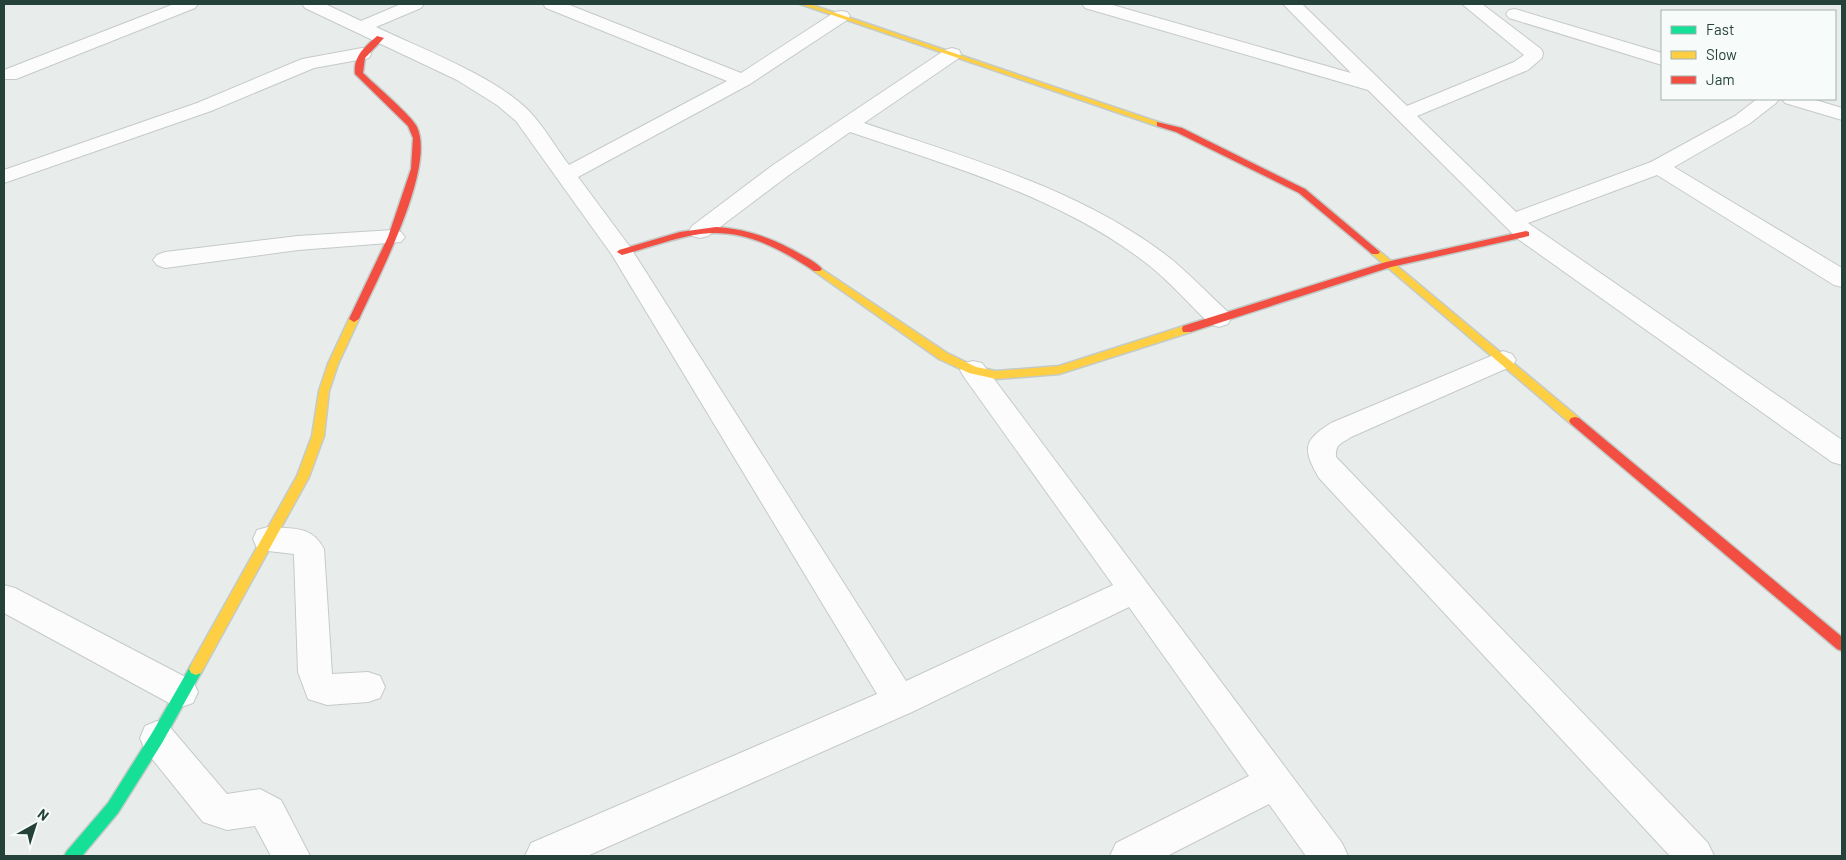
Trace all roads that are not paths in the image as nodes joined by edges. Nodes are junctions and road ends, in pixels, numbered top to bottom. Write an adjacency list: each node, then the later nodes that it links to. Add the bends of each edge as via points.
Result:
1 (189, 4): 18 (street)
2 (311, 4): 14 (street)
3 (415, 4): 14 (street)
4 (552, 4): 19 (street)
5 (803, 4): 11 (street)
6 (1091, 4): 12 (street)
7 (1140, 4): 12 (street)
8 (1292, 4): 20 (street)
9 (1471, 4): 13 (street)
10 (1521, 9): 13 (street); 17 (street)
11 (840, 16): 16 (street); 19 (street)
12 (1153, 22): 20 (street)
13 (1502, 27): 23 (street, via 1534,53 1533,58 1521,66)
14 (370, 33): 15 (street); 27 (street, via 464,76 504,101 523,118)
15 (362, 54): 28 (street, via 309,63 204,107); 31 (street, via 357,68 359,74 404,116 417,138 415,169)
16 (952, 54): 25 (street); 34 (street, via 1180,130 1302,191)
17 (1661, 59)
18 (9, 75)
19 (743, 80): 27 (street)
20 (1376, 86): 23 (street)
21 (1768, 100): 26 (street, via 1742,120)
22 (1795, 100): 24 (street)
23 (1404, 114): 29 (street)
24 (1842, 114)
25 (849, 125): 30 (street); 36 (street, via 1001,178 1113,229 1151,255)
26 (1659, 167): 29 (street); 35 (street)
27 (566, 175): 32 (street)
28 (4, 177)
29 (1519, 228): 34 (street); 39 (street)
30 (700, 231): 32 (street); 38 (street, via 725,230 757,236 795,254 943,356)
31 (393, 237): 33 (street, via 298,243); 40 (street, via 333,364 324,391 318,436 303,476)
32 (622, 252): 46 (street)
33 (165, 260)
34 (1389, 264): 36 (street); 37 (street)
35 (1842, 279)
36 (1219, 318): 38 (street, via 1059,370 996,375)
37 (1503, 360): 43 (street); 54 (street, via 1341,430 1327,439 1321,448 1322,458 1329,470)
38 (973, 370): 41 (street)
39 (1842, 454)
40 (268, 539): 44 (street, via 302,542 309,549 315,672 320,688); 45 (street)
41 (1134, 590): 46 (street); 48 (street)
42 (4, 598): 45 (street)
43 (1842, 645)
44 (368, 687)
45 (181, 692): 47 (street)
46 (900, 701): 51 (street)
47 (157, 738): 49 (street, via 113,808); 50 (street, via 216,809 233,812 260,807 268,813)
48 (1275, 782): 52 (street); 53 (street)
49 (72, 856)
50 (291, 856)
51 (544, 856)
52 (1128, 856)
53 (1329, 856)
54 (1695, 856)

